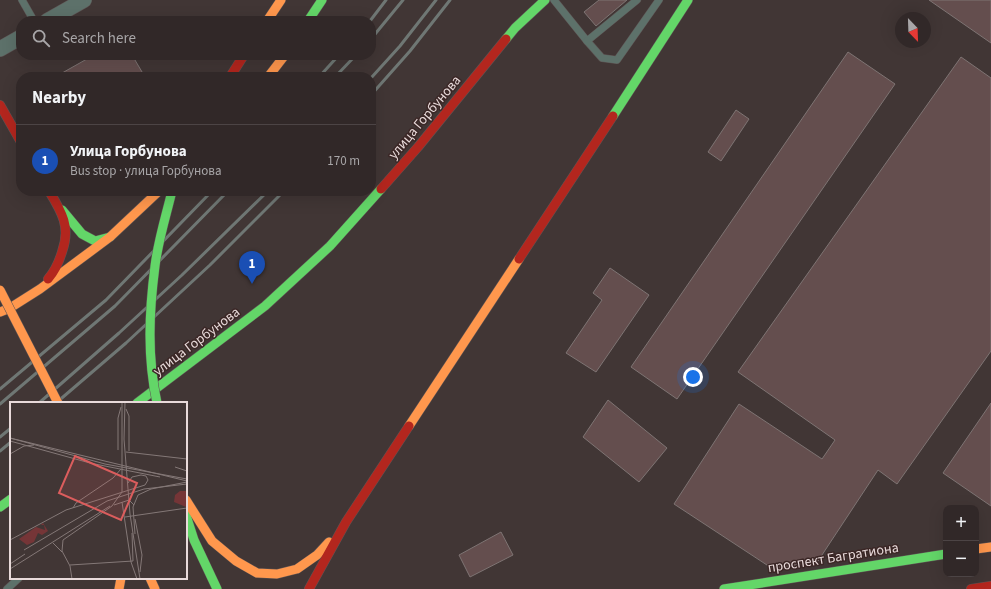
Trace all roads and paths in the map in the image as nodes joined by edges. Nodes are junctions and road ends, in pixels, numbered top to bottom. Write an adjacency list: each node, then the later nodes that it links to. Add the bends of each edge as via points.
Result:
1 (22, 0): 10 (lane)
2 (84, 0): 11 (street)
3 (281, 0): 12 (street)
4 (322, 0): 13 (street)
5 (545, 0): 23 (street, улица Горбунова, via 516,28)
6 (554, 0): 15 (lane)
7 (637, 0): 15 (lane)
8 (659, 0): 15 (lane, via 617,60 602,58)
9 (688, 0): 40 (street)
10 (31, 16)
11 (56, 16)
12 (270, 16)
13 (311, 16)
14 (16, 40): 16 (street)
15 (587, 41)
16 (0, 49)
17 (241, 60): 19 (street)
18 (281, 60): 20 (street)
19 (233, 72)
20 (272, 72)
21 (0, 105): 22 (street)
22 (16, 133)
23 (376, 194)
24 (52, 196): 28 (street)
25 (155, 196): 29 (street)
26 (171, 196): 35 (street, bridge, via 155,265 149,336 152,379)
27 (374, 196): 34 (street, улица Горбунова, via 330,246 265,306 162,388)
28 (58, 206): 29 (street, via 88,238 94,241); 30 (street, via 67,228 63,250 53,274)
29 (110, 237): 30 (street)
30 (40, 289): 32 (street)
31 (0, 290): 33 (street, bridge)
32 (0, 312)
33 (57, 402)
34 (139, 402)
35 (157, 402)
36 (10, 500): 38 (street)
37 (187, 502): 40 (street, via 212,541 236,561 257,573 277,574 298,569 317,555)
38 (0, 507)
39 (187, 518): 51 (street, via 194,540)
40 (346, 522): 52 (street)
41 (991, 547): 42 (street)
42 (979, 549)
43 (943, 554): 53 (street, проспект Багратиона)
44 (18, 579): 48 (lane)
45 (121, 579): 49 (street)
46 (150, 579): 50 (street)
47 (991, 586): 54 (street)
48 (7, 589)
49 (119, 589)
50 (155, 589)
51 (217, 589)
52 (310, 589)
53 (724, 589)
54 (971, 589)

